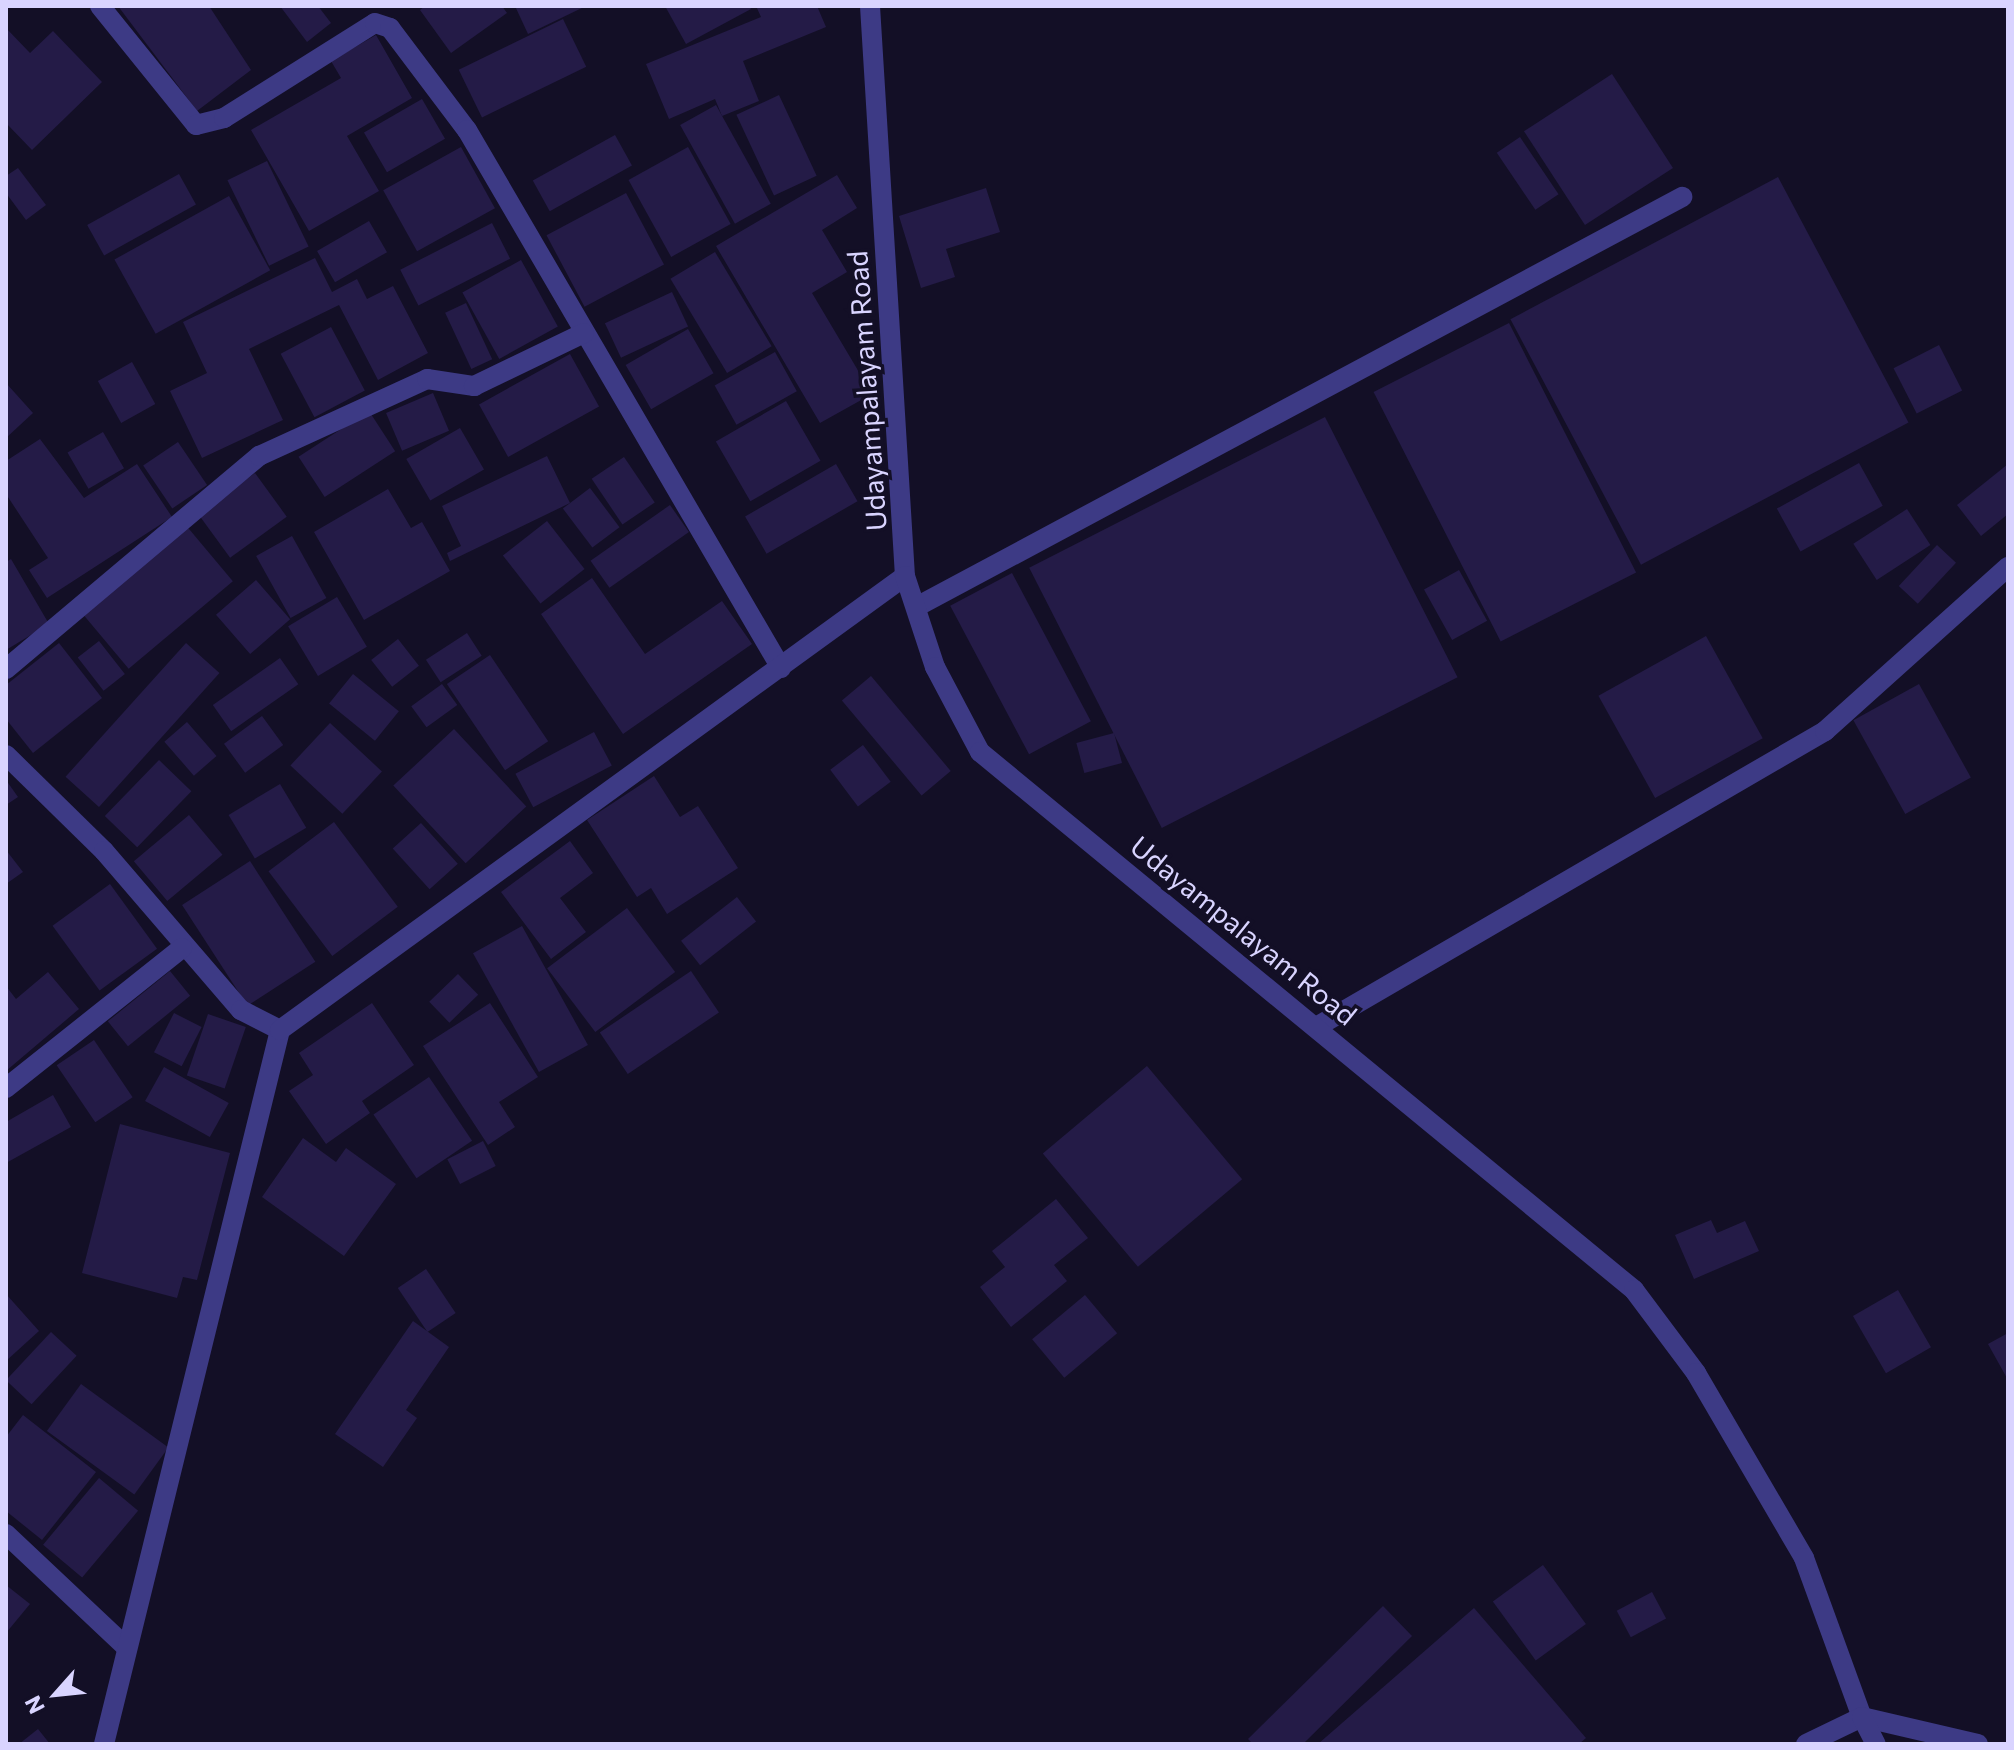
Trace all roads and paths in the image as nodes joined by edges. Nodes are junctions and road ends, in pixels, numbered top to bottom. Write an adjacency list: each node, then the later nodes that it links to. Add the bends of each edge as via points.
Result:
1 (100, 6): 4 (street, via 196,125 224,118 375,23 390,28 467,130)
2 (870, 6): 6 (street, Udayampalayam Road)
3 (1682, 197): 7 (street)
4 (584, 333): 8 (street); 9 (street, via 474,386 427,379 259,456)
5 (2008, 567): 12 (street, via 1825,731)
6 (905, 576): 7 (street, Udayampalayam Road); 8 (street)
7 (918, 606): 12 (street, Udayampalayam Road, via 935,667 980,752)
8 (781, 668): 13 (street)
9 (6, 669)
10 (6, 755): 11 (street, via 104,851)
11 (182, 948): 13 (street, via 241,1010); 14 (street)
12 (1318, 1026): 17 (street, Udayampalayam Road, via 1634,1290 1696,1373 1804,1558)
13 (280, 1030): 16 (street)
14 (6, 1088)
15 (6, 1534): 16 (street)
16 (127, 1648): 18 (street)
17 (1862, 1717): 19 (street); 20 (street, Udayampalayam Road); 21 (street)
18 (104, 1744)
19 (1806, 1744)
20 (1876, 1744)
21 (1978, 1744)

